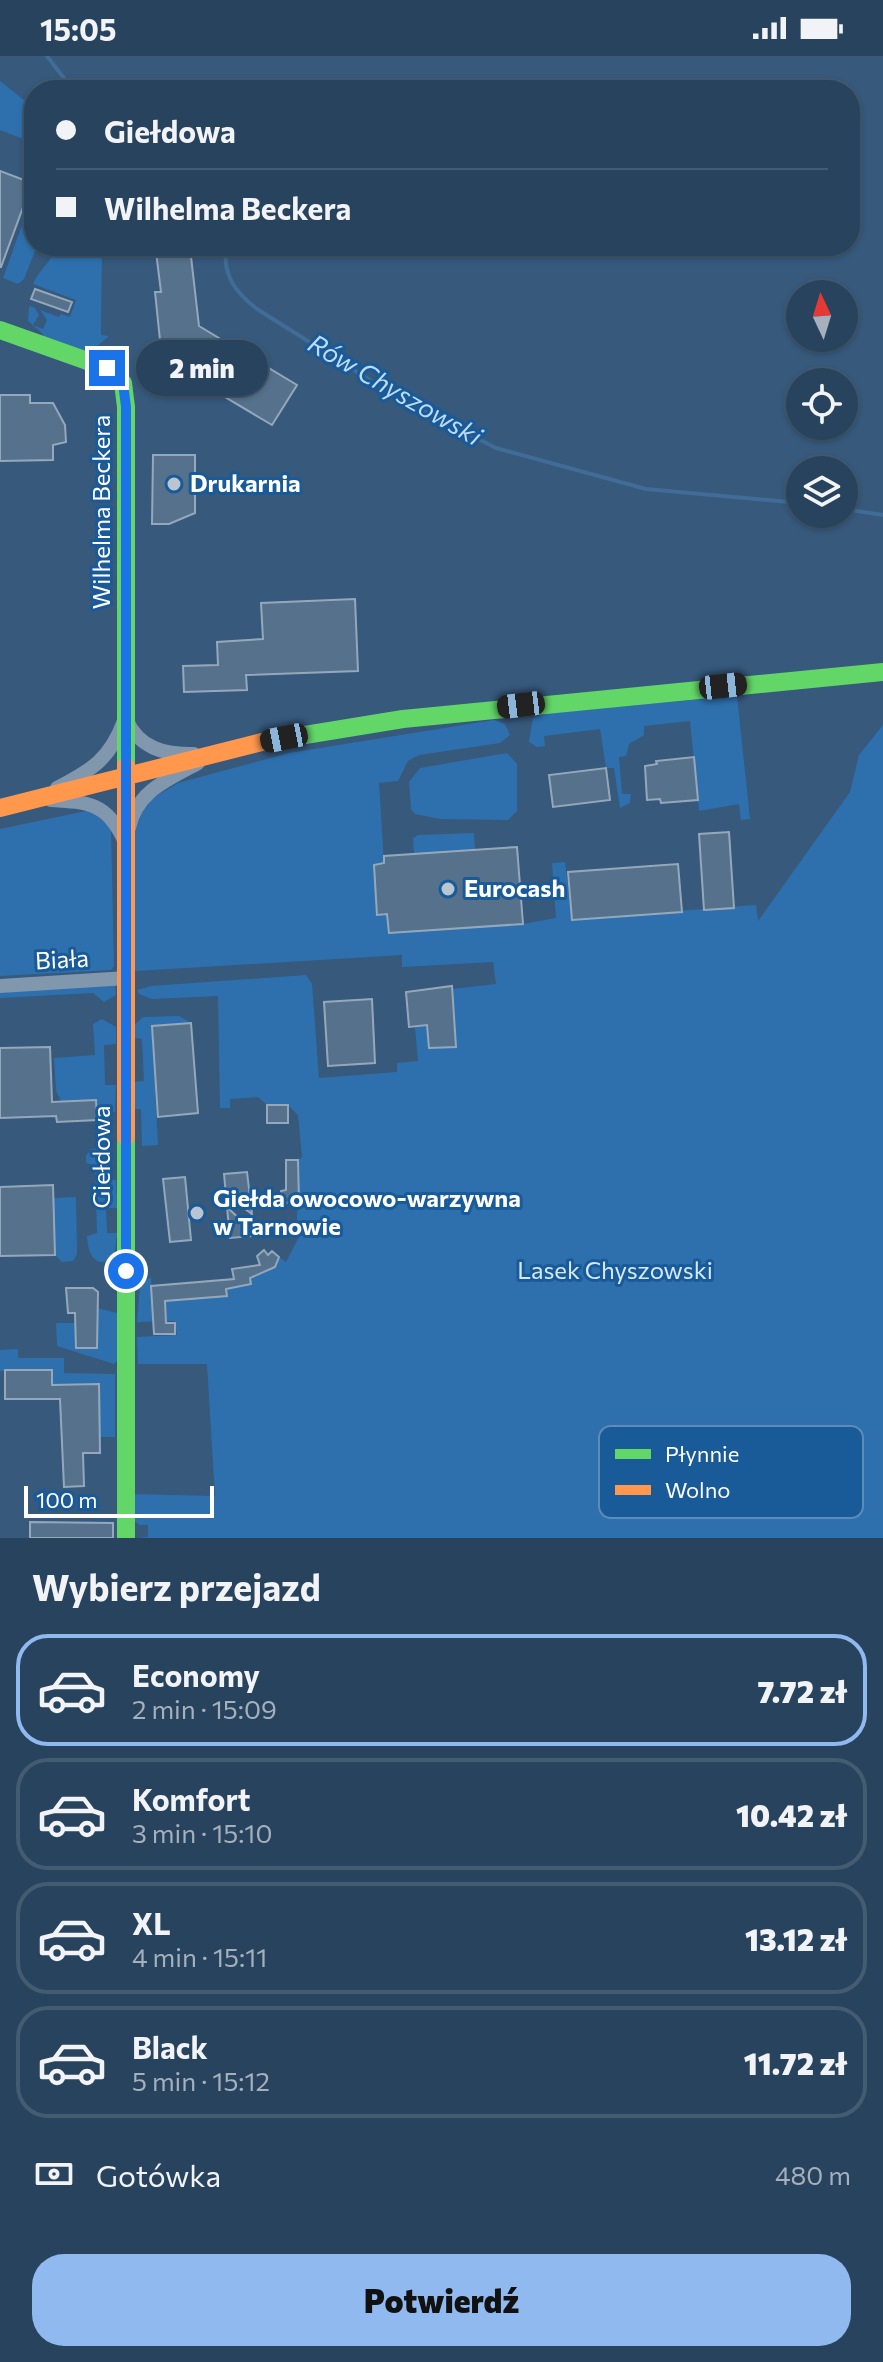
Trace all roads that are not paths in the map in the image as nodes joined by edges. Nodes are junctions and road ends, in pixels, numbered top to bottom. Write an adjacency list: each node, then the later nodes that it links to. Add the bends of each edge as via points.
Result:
1 (0, 330): 3 (street, Wilhelma Beckera, via 107,368 123,383)
2 (883, 672): 4 (street, via 418,717)
3 (125, 717): 4 (street, via 150,748 188,755); 5 (street, Wilhelma Beckera); 6 (street, via 107,756 83,775)
4 (215, 753): 5 (street); 8 (street, via 146,793 136,806)
5 (125, 776): 6 (street); 8 (street, Giełdowa)
6 (35, 799): 7 (street); 8 (street, via 93,805 111,816)
7 (0, 808)
8 (126, 844): 9 (street, Giełdowa)
9 (127, 978): 10 (street, Biała); 11 (street, Giełdowa)
10 (0, 986)
11 (126, 1538)

